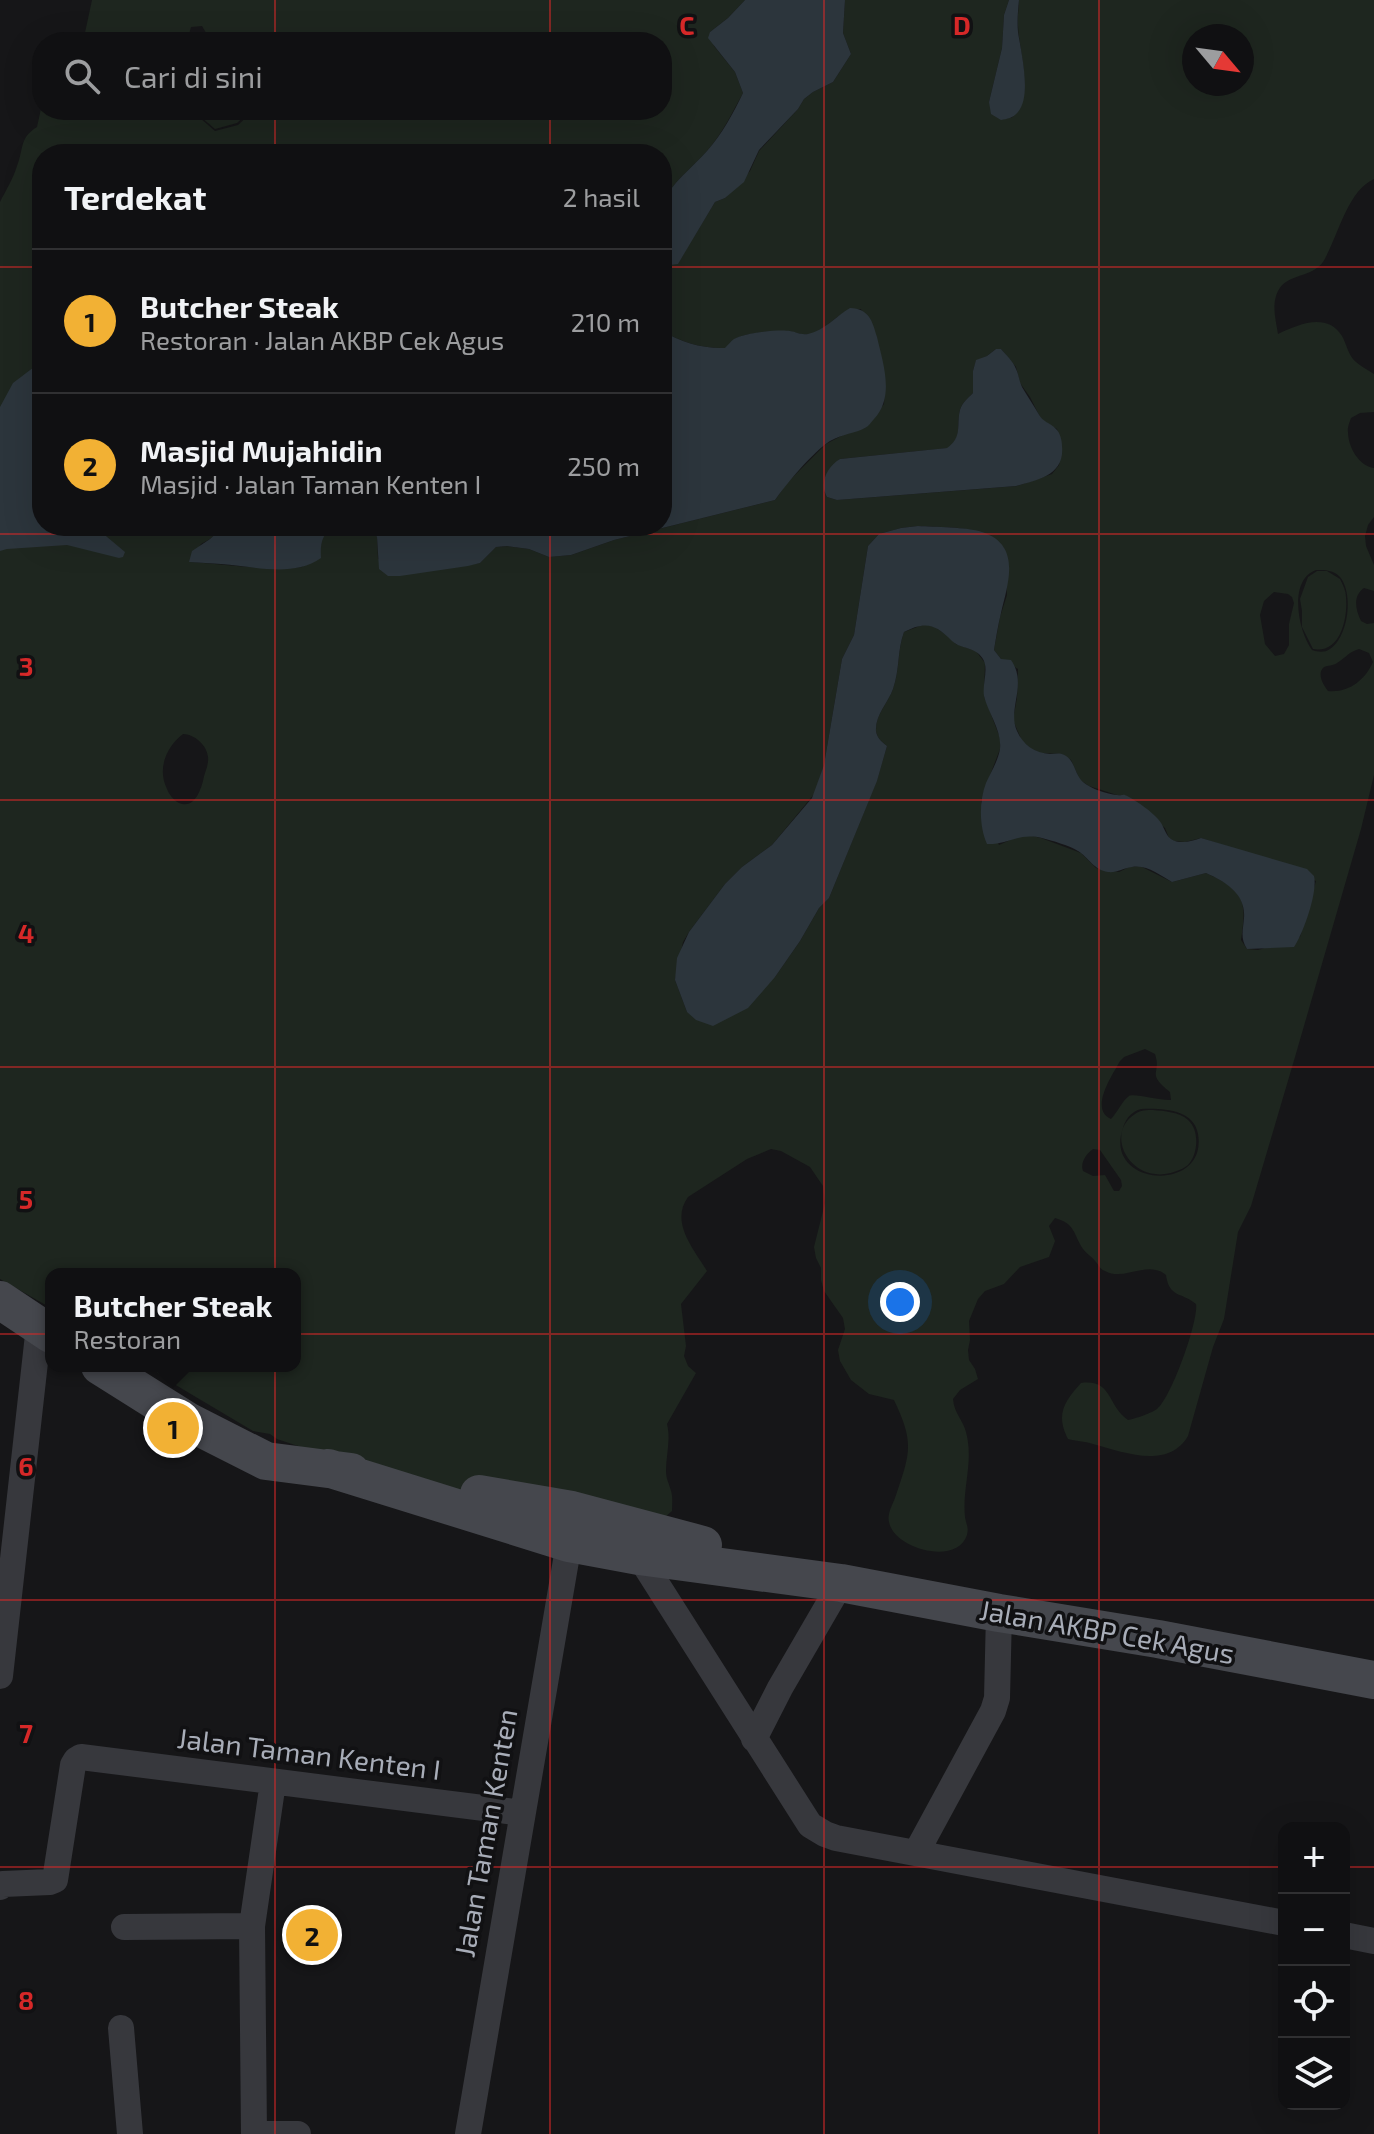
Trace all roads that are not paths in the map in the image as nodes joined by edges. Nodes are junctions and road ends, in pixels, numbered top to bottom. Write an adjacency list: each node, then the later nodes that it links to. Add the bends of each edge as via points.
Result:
1 (0, 1300): 2 (main road)
2 (45, 1330): 9 (street)
3 (110, 1372): 4 (main road, Jalan AKBP Cek Agus, via 189,1422 266,1461)
4 (328, 1468): 5 (main road, Jalan AKBP Cek Agus); 7 (main road, Jalan AKBP Cek Agus, via 572,1510)
5 (569, 1543): 6 (main road, Jalan AKBP Cek Agus); 13 (street, Jalan Taman Kenten)
6 (639, 1556): 7 (main road, Jalan AKBP Cek Agus); 11 (street)
7 (841, 1583): 8 (main road, Jalan AKBP Cek Agus); 11 (street)
8 (999, 1613): 10 (main road, Jalan AKBP Cek Agus); 14 (street, via 993,1711)
9 (0, 1676)
10 (1374, 1680)
11 (754, 1739): 14 (street, via 810,1825 836,1838)
12 (273, 1782): 13 (street, Jalan Taman Kenten I); 15 (street, Jalan Taman Kenten I, via 78,1758 55,1880); 17 (street)
13 (522, 1813): 25 (street, Jalan Taman Kenten)
14 (916, 1853): 16 (street)
15 (0, 1887)
16 (1278, 1922)
17 (252, 1926): 18 (street); 23 (street)
18 (124, 1927)
19 (1350, 1936): 20 (street)
20 (1374, 1941)
21 (121, 2028): 22 (street)
22 (130, 2134)
23 (254, 2134): 24 (street)
24 (295, 2134)
25 (468, 2134)

